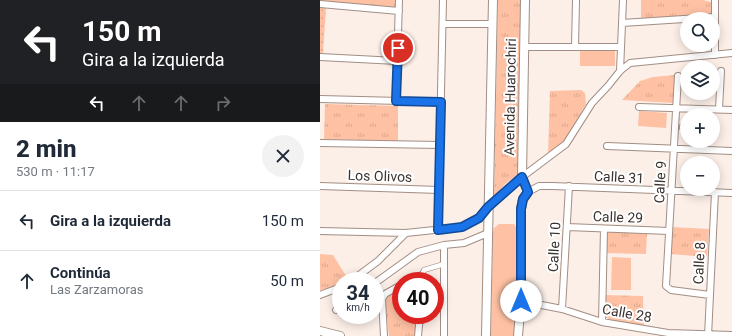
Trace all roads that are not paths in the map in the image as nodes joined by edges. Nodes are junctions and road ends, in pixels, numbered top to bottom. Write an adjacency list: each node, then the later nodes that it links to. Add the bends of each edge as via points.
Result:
1 (399, 0): 9 (street)
2 (443, 0): 13 (street)
3 (493, 0): 14 (street, Avenida Huarochiri)
4 (525, 0): 15 (street, Avenida Huarochiri)
5 (576, 0): 16 (street)
6 (623, 0): 12 (street)
7 (715, 0): 10 (street)
8 (320, 4): 9 (street)
9 (398, 11): 21 (street)
10 (715, 12)
11 (680, 19): 12 (street)
12 (622, 22): 17 (street)
13 (443, 24): 14 (street); 27 (street)
14 (493, 24): 49 (street, Avenida Huarochiri)
15 (524, 47): 16 (street); 39 (street, Avenida Huarochiri)
16 (575, 47): 17 (street)
17 (621, 47): 22 (street)
18 (732, 53): 19 (street)
19 (715, 55): 22 (street, via 630,63)
20 (320, 57): 21 (street)
21 (397, 61): 26 (street)
22 (620, 70): 39 (street, via 592,103 566,144)
23 (721, 71): 31 (street)
24 (678, 76): 29 (street, Calle 9)
25 (320, 99): 26 (street)
26 (396, 101): 27 (street)
27 (441, 102): 35 (street)
28 (639, 107): 29 (street)
29 (676, 108): 30 (street); 37 (street, Calle 9)
30 (680, 108)
31 (719, 108)
32 (720, 109): 33 (street)
33 (732, 110)
34 (320, 143): 35 (street)
35 (440, 145): 42 (street)
36 (607, 146): 37 (street)
37 (674, 149): 38 (street); 43 (street, Calle 9)
38 (732, 151)
39 (522, 177): 45 (street, Avenida Huarochiri); 49 (street)
40 (320, 186): 42 (street, Los Olivos)
41 (569, 186): 43 (street, Calle 31); 45 (street, Calle 31, via 539,186); 50 (street, Calle 10)
42 (439, 190): 52 (street)
43 (671, 191): 44 (street, Calle 31); 54 (street, Calle 9)
44 (680, 191)
45 (528, 192): 67 (street, via 521,209)
46 (720, 192): 47 (street, Calle 31)
47 (732, 193)
48 (715, 196): 66 (street, Calle 8)
49 (488, 207): 52 (street, via 479,218 462,227); 56 (street, Avenida Huarochiri)
50 (567, 227): 51 (street, Calle 29); 68 (street, Calle 10)
51 (604, 229): 54 (street, Calle 29); 69 (street)
52 (438, 230): 55 (street)
53 (320, 231): 55 (street)
54 (669, 231): 66 (street, Calle 9, via 666,286 671,290)
55 (406, 233): 59 (street)
56 (488, 233): 62 (street, via 464,243 418,252); 82 (street, Avenida Huarochiri)
57 (444, 249): 58 (street)
58 (444, 264): 60 (street); 61 (street)
59 (363, 272)
60 (423, 272)
61 (444, 272)
62 (384, 277)
63 (332, 290): 65 (street)
64 (392, 290): 79 (street, via 382,299)
65 (320, 295)
66 (710, 295): 76 (street, Calle 8)
67 (521, 301): 68 (street, Calle 28); 83 (street)
68 (562, 309): 69 (street, Calle 28)
69 (602, 322): 75 (street, Calle 28)
70 (419, 324): 80 (street)
71 (444, 324): 81 (street)
72 (320, 327): 74 (street)
73 (320, 331): 74 (street)
74 (330, 333): 78 (street)
75 (668, 334): 76 (street, Calle 28)
76 (708, 335): 77 (street, Calle 28)
77 (732, 335)
78 (340, 336)
79 (384, 336)
80 (418, 336)
81 (444, 336)
82 (486, 336)
83 (518, 336)

